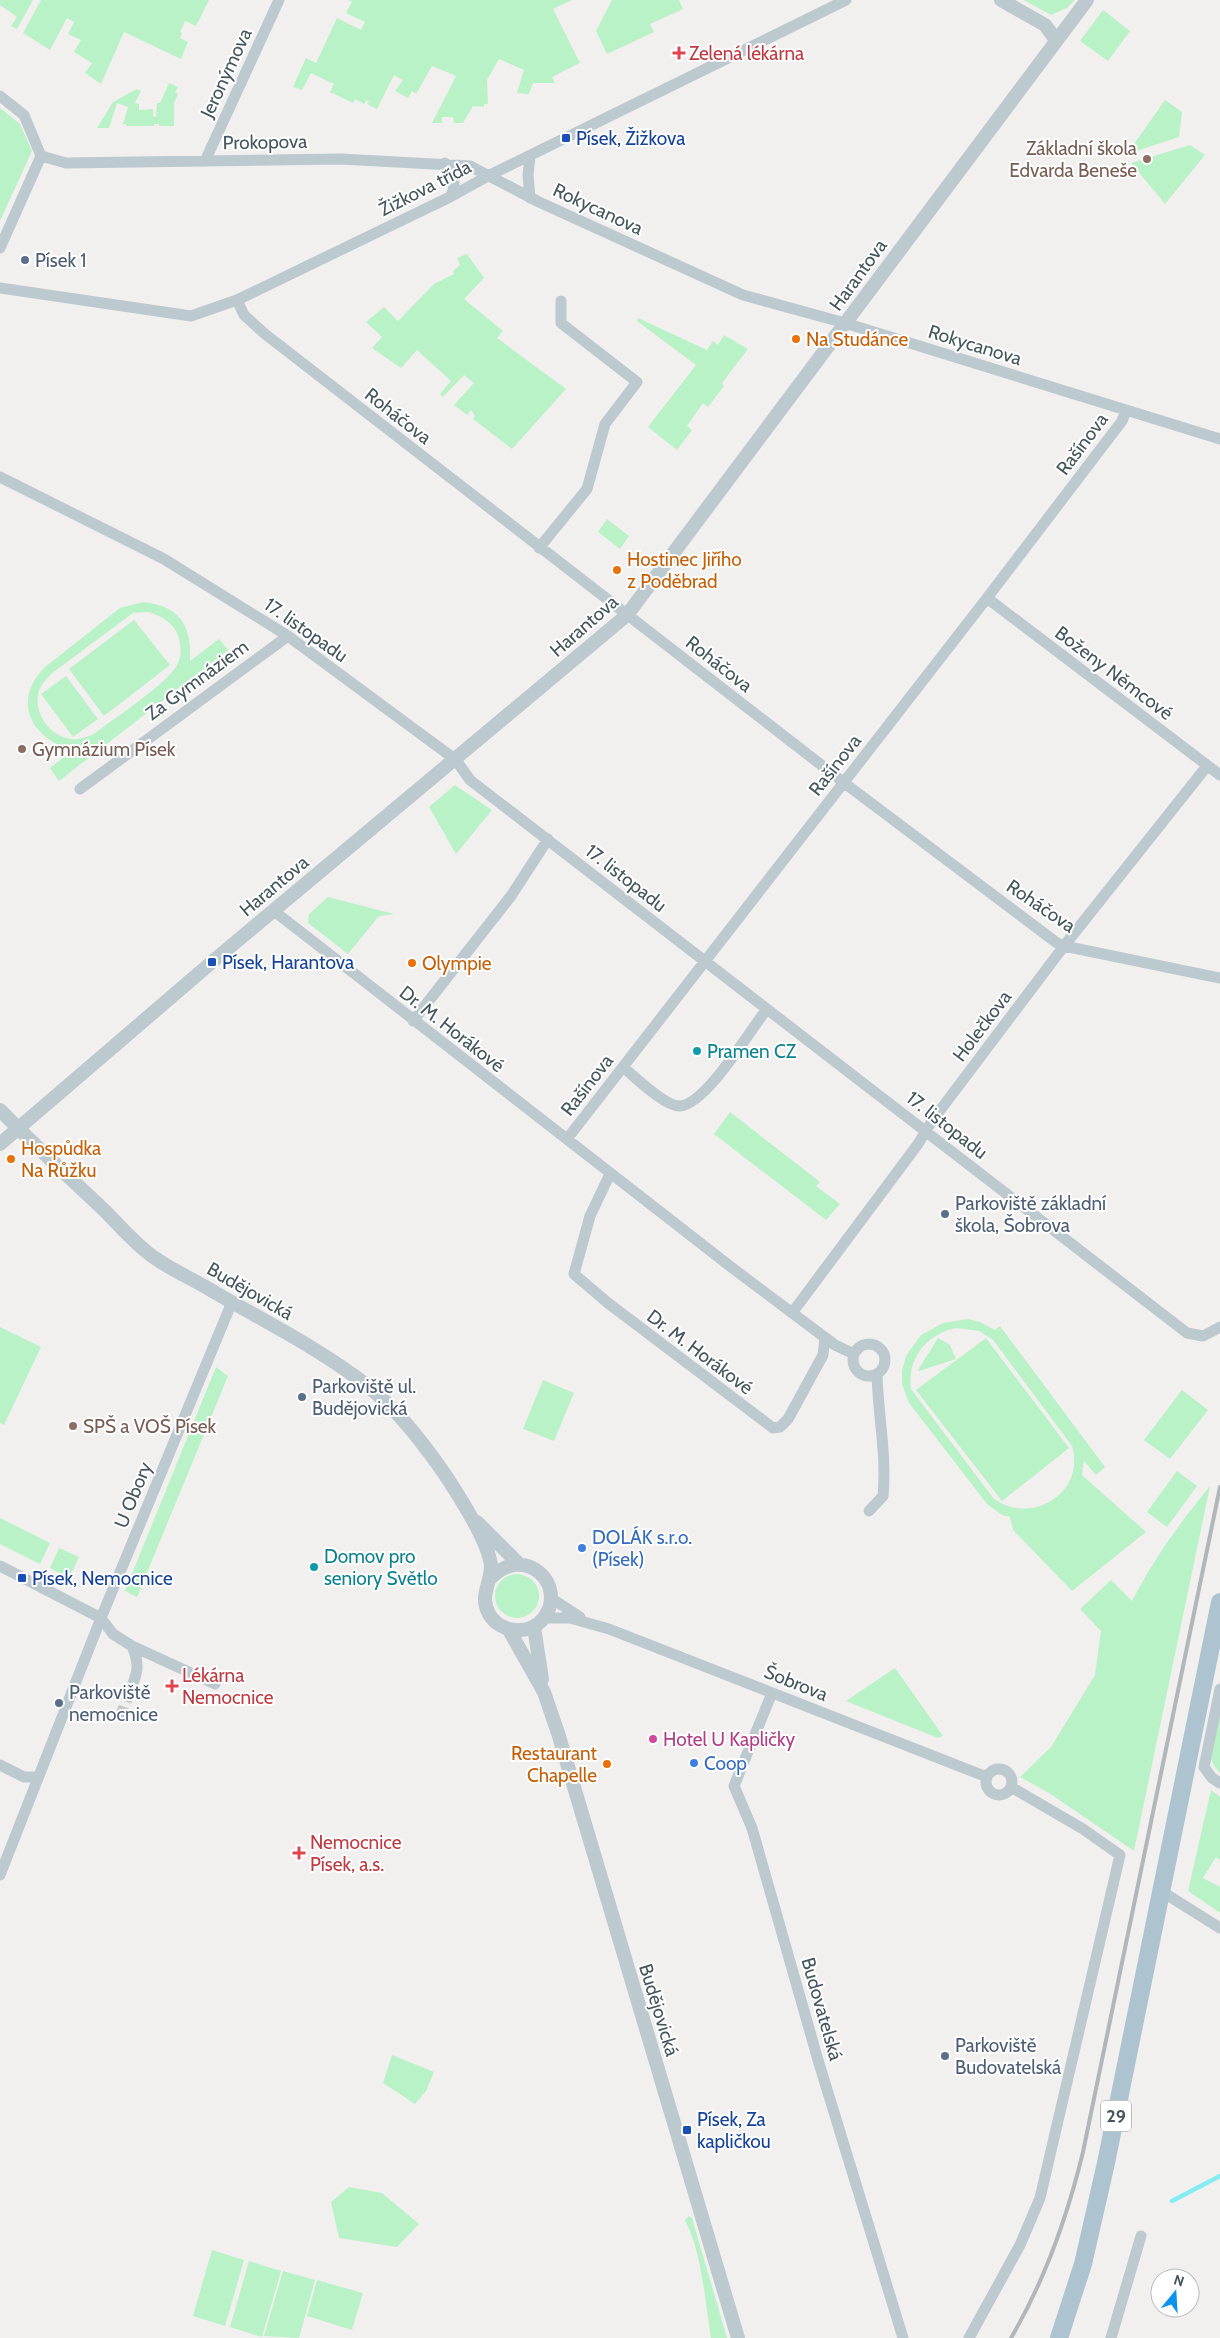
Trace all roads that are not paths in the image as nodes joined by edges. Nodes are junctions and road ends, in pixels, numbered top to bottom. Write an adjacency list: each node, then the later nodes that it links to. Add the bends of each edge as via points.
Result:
1 (279, 0): 9 (street, Jeronýmova)
2 (846, 0): 8 (street, Žižkova třída)
3 (1001, 0): 5 (street, via 1045,25)
4 (1087, 0): 5 (street, Harantova)
5 (1056, 40): 18 (street, Harantova)
6 (0, 96): 7 (street, via 24,115)
7 (41, 156): 9 (street, Prokopova, via 66,163); 14 (street)
8 (530, 156): 11 (street, Žižkova třída); 13 (street, Rokycanova)
9 (205, 161): 10 (street, Prokopova, via 341,159)
10 (445, 163): 11 (street, Prokopova, via 470,166); 12 (street, via 454,179)
11 (488, 176): 12 (street, Žižkova třída); 13 (street, Rokycanova)
12 (450, 197): 16 (street, Žižkova třída)
13 (530, 198): 18 (street, Rokycanova, via 743,295)
14 (0, 248)
15 (0, 288): 16 (street, Žižkova třída, via 192,316)
16 (237, 300): 22 (street, Roháčova, via 244,315 265,334)
17 (562, 301): 22 (street, via 561,323 637,382 605,424 587,489)
18 (845, 323): 19 (street, Rokycanova); 24 (street, Harantova)
19 (1126, 410): 20 (street, Rokycanova); 23 (street, Rašínova, via 1122,421)
20 (1220, 439)
21 (0, 477): 25 (street, 17. listopadu, via 164,559)
22 (539, 548): 24 (street, Roháčova)
23 (988, 598): 27 (street, Boženy Němcové); 29 (street, Rašínova)
24 (627, 615): 26 (street, Harantova); 29 (street, Roháčova)
25 (288, 636): 26 (street, 17. listopadu); 30 (street, Za Gymnáziem)
26 (456, 760): 31 (street, 17. listopadu, via 470,780); 32 (street, Harantova)
27 (1208, 766): 28 (street, Boženy Němcové); 33 (street, Holečkova)
28 (1220, 775)
29 (844, 782): 33 (street, Roháčova); 34 (street, Rašínova)
30 (80, 789)
31 (548, 839): 34 (street, 17. listopadu); 37 (street, via 511,896)
32 (274, 911): 37 (street, Dr. M. Horákové); 40 (street, Harantova)
33 (1064, 946): 35 (street, Roháčova); 41 (street, Holečkova)
34 (705, 962): 36 (street, 17. listopadu); 38 (street, Rašínova)
35 (1220, 978)
36 (766, 1010): 38 (street, via 713,1084 691,1102 679,1106 668,1103); 41 (street, 17. listopadu)
37 (413, 1021): 42 (street, Dr. M. Horákové)
38 (623, 1067): 42 (street, Rašínova)
39 (0, 1110): 40 (street, Budějovická)
40 (18, 1128): 43 (street, Harantova); 45 (street, Budějovická, via 153,1257)
41 (926, 1131): 46 (street, Holečkova); 47 (street, 17. listopadu, via 1187,1333 1203,1336)
42 (567, 1139): 44 (street, Dr. M. Horákové)
43 (0, 1144)
44 (610, 1174): 46 (street, Dr. M. Horákové); 48 (street, Dr. M. Horákové, via 590,1216 574,1274 773,1428 780,1426 794,1408 823,1355)
45 (232, 1302): 52 (street, Budějovická, via 341,1367 371,1389 411,1428); 58 (street, U Obory)
46 (792, 1313): 48 (street, Dr. M. Horákové)
47 (1220, 1327)
48 (825, 1337): 49 (street, Dr. M. Horákové)
49 (854, 1354): 50 (street, via 854,1364 861,1373); 50 (street, via 866,1344 880,1348 885,1362)
50 (877, 1374): 51 (street, via 880,1433 886,1469 883,1496)
51 (869, 1511)
52 (469, 1514): 53 (street, Budějovická); 55 (street, Budějovická, via 488,1552)
53 (519, 1564): 55 (street, via 497,1571); 56 (street, Budějovická, via 539,1572 546,1580)
54 (0, 1566): 58 (street)
55 (489, 1580): 61 (street, Budějovická, via 484,1592 487,1610 498,1624)
56 (551, 1598): 59 (street, Budějovická, via 548,1610); 60 (street, Šobrova)
57 (1220, 1602): 74 (main road, 29)
58 (100, 1618): 62 (street, via 113,1634); 69 (street, U Obory)
59 (539, 1622): 60 (street, Šobrova, via 558,1617); 61 (street, via 526,1630); 66 (street, Budějovická)
60 (590, 1623): 67 (street, Šobrova)
61 (509, 1630): 66 (street, Budějovická)
62 (132, 1646): 63 (street); 65 (street, via 138,1671)
63 (215, 1684)
64 (1220, 1689): 71 (street, via 1204,1767)
65 (130, 1691)
66 (544, 1692): 77 (street, Budějovická)
67 (772, 1693): 70 (street, Šobrova); 78 (street, Budovatelská, via 734,1786 752,1828)
68 (0, 1765): 69 (street, via 24,1776)
69 (38, 1777): 73 (street, U Obory)
70 (987, 1778): 72 (street, via 989,1789 996,1794 1003,1794); 72 (street, via 997,1769 1006,1770 1011,1777)
71 (1220, 1783)
72 (1011, 1787): 79 (street, via 1084,1829 1120,1855 1040,2198 1020,2245)
73 (0, 1875)
74 (1161, 1891): 75 (street); 80 (main road, 29, via 1089,2239)
75 (1220, 1928)
76 (1141, 2236): 81 (street)
77 (738, 2338)
78 (902, 2338)
79 (969, 2338)
80 (1059, 2338)
81 (1111, 2338)

